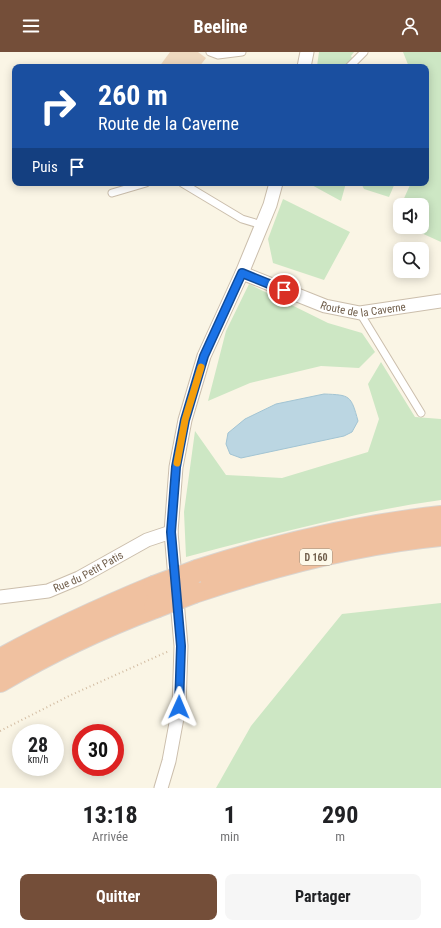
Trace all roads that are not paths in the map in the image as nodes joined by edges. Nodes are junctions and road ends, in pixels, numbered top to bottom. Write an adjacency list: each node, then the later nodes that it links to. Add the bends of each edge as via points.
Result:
1 (210, 52): 2 (lane, via 218,55)
2 (242, 52)
3 (307, 52): 5 (street)
4 (364, 52): 6 (lane)
5 (305, 64)
6 (351, 64)
7 (136, 186): 10 (lane)
8 (187, 186): 11 (lane, via 242,219)
9 (275, 186): 11 (street)
10 (112, 193)
11 (262, 225): 12 (street)
12 (242, 273): 14 (street, Route de la Caverne, via 325,306); 17 (street, via 204,356 185,420 176,467)
13 (441, 301): 14 (street, Route de la Caverne)
14 (360, 313): 15 (lane)
15 (421, 413)
16 (441, 517): 19 (highway, D 160, via 358,529 271,548)
17 (171, 532): 20 (street, Rue du Petit Patis, via 147,540 79,578 48,591); 24 (street, via 181,646 179,707)
18 (441, 535): 19 (highway, D 160, via 376,544)
19 (196, 582): 21 (highway, D 160, bridge)
20 (0, 597)
21 (155, 597): 22 (highway, D 160, via 93,612); 23 (highway, D 160, via 120,620)
22 (0, 660)
23 (0, 681)
24 (161, 788)

